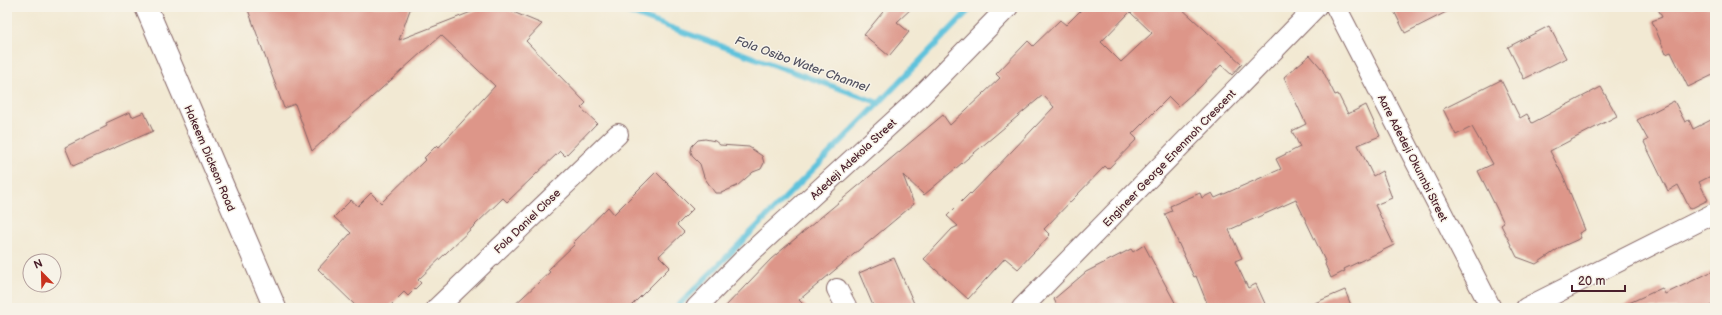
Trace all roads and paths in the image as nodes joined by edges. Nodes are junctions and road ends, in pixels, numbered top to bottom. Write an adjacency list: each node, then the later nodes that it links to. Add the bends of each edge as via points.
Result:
1 (146, 7): 8 (street, Hakeem Dickson Road)
2 (1008, 7): 10 (street, Adedeji Adekola Street, via 918,99 749,254)
3 (1316, 7): 12 (street, Engineer George Enenmoh Crescent)
4 (1336, 7): 13 (street, Aare Adedeji Okunnbi Street)
5 (618, 134): 9 (street, Fola Daniel Close)
6 (1715, 213): 14 (street)
7 (837, 289): 11 (street)
8 (275, 308)
9 (437, 308)
10 (696, 308)
11 (847, 308)
12 (1022, 308)
13 (1491, 308)
14 (1526, 308)

